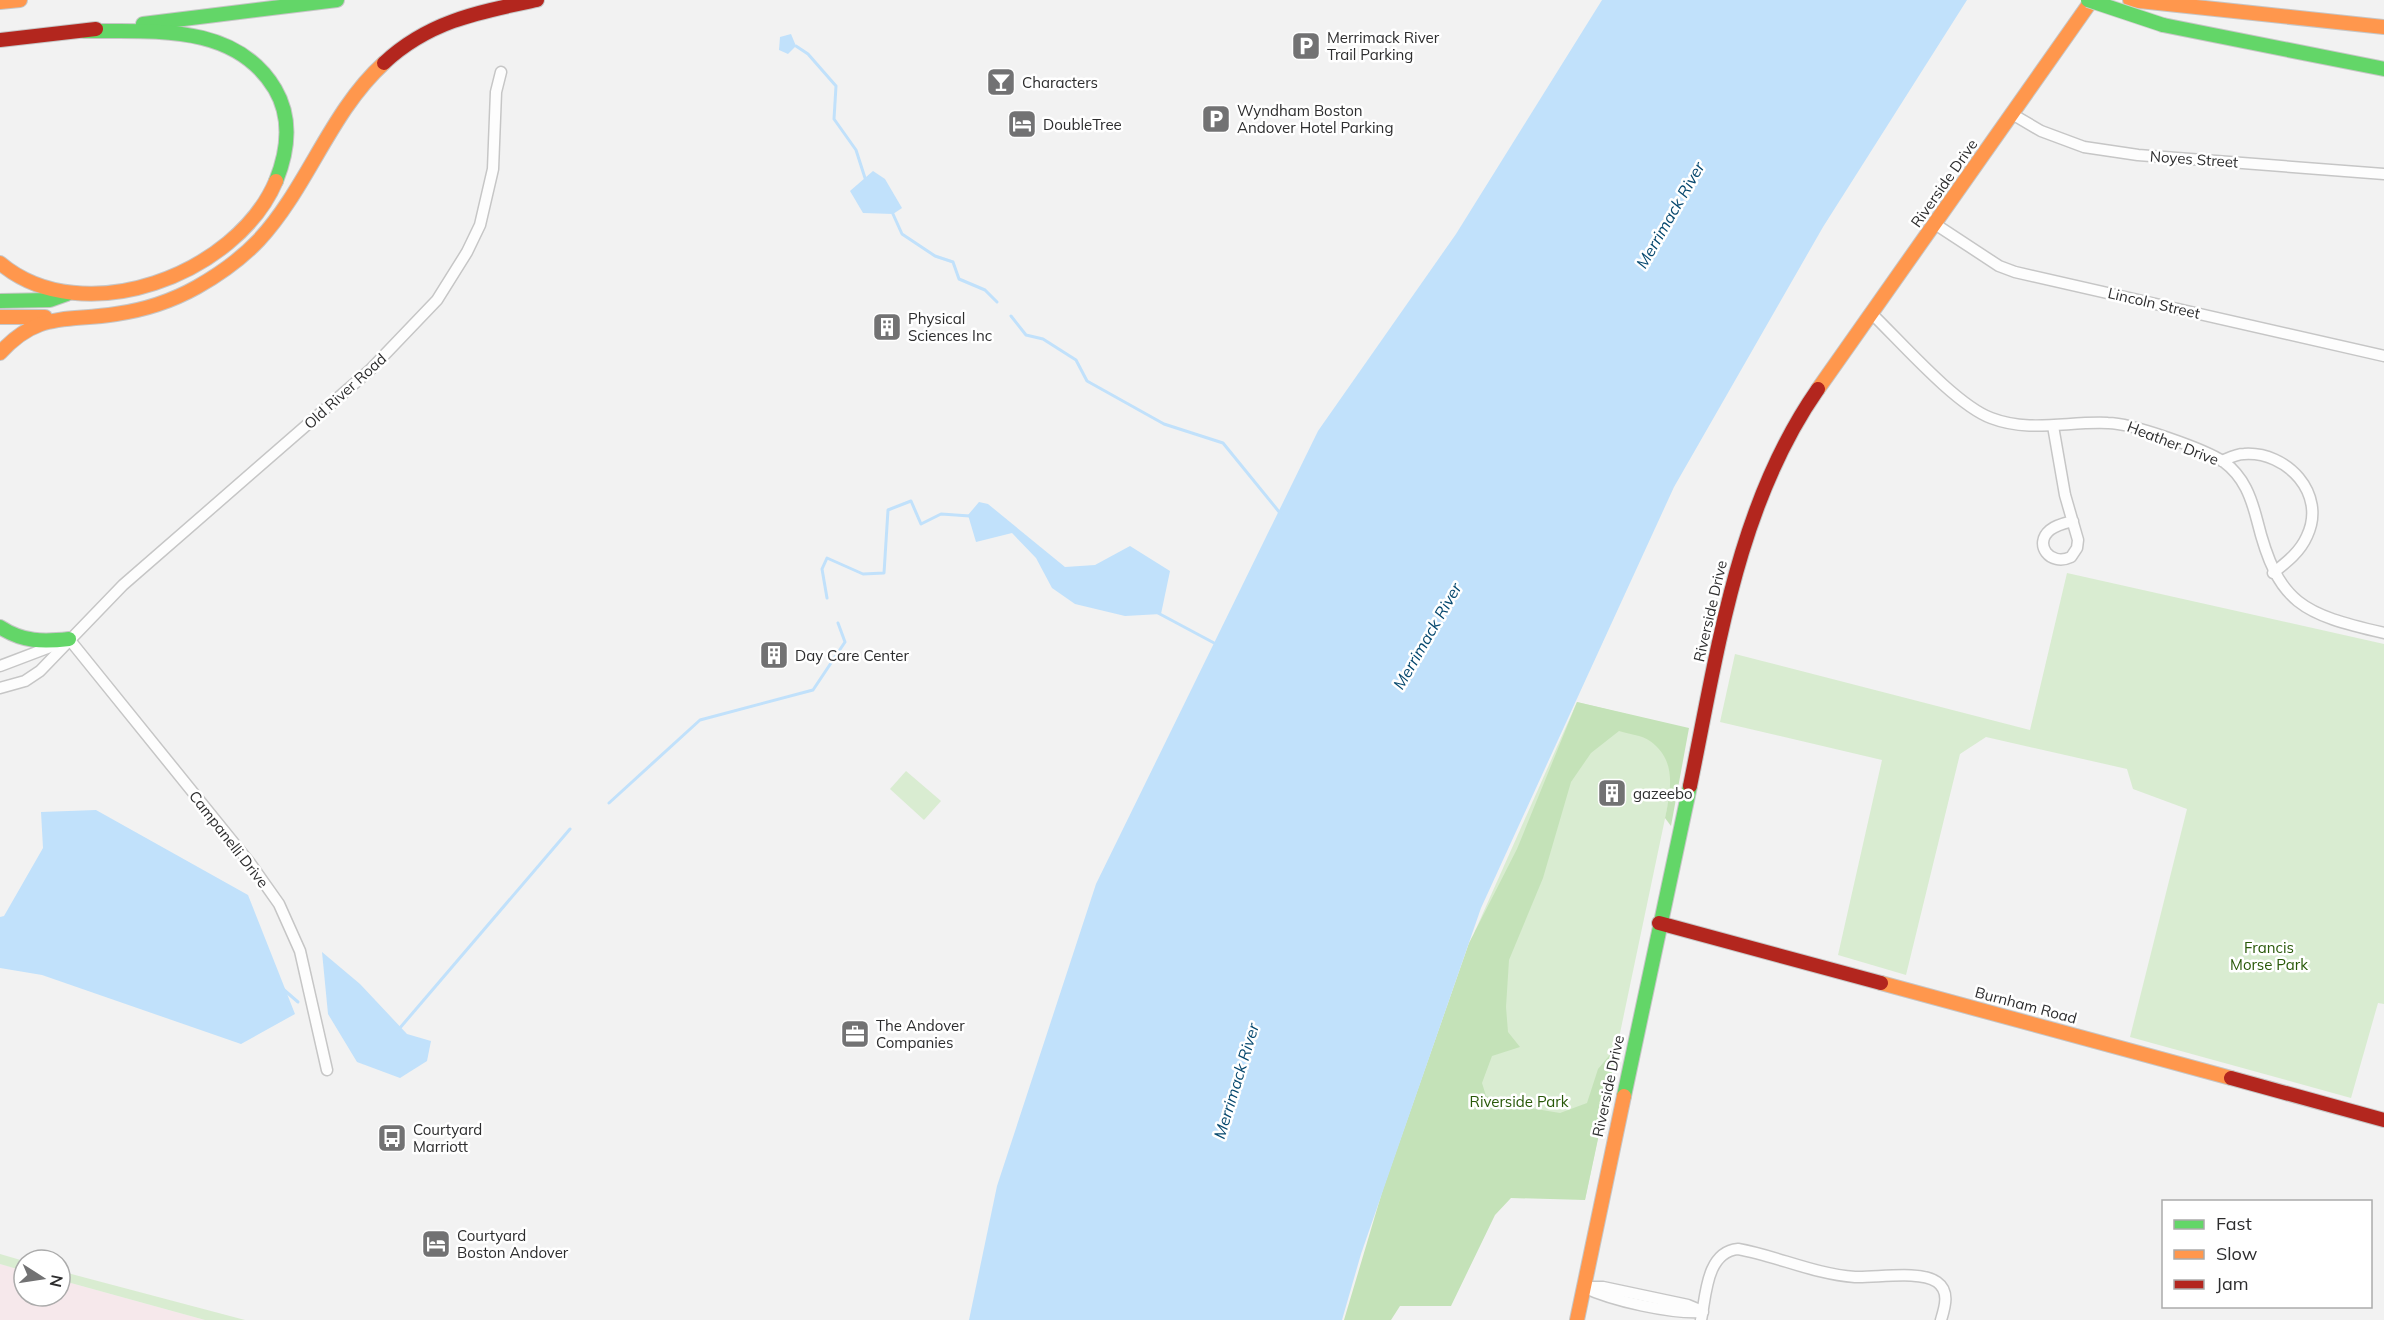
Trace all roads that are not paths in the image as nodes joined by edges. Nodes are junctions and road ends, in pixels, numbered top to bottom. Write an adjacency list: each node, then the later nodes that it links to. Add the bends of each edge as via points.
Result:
1 (20, 0): 6 (main road)
2 (338, 0): 8 (main road)
3 (537, 0): 20 (main road, via 439,26 415,38 382,64 354,93 286,208 240,258 218,273 154,306 122,313)
4 (2090, 0): 10 (main road, bridge, via 2163,25); 12 (main road, Riverside Drive)
5 (2130, 0): 7 (main road)
6 (0, 2)
7 (2384, 27)
8 (84, 31): 9 (main road); 16 (main road, via 182,34 226,44 260,68 283,102 287,148 275,188 243,229 221,246 185,269 149,285 128,291)
9 (0, 40)
10 (2384, 69)
11 (501, 72): 29 (street, Old River Road, via 496,92 493,169 480,225 437,300 370,370 123,585)
12 (2012, 114): 13 (street, Noyes Street, via 2041,131 2084,147 2138,155); 14 (main road, Riverside Drive)
13 (2384, 174)
14 (1935, 224): 18 (main road, Riverside Drive); 22 (street, Lincoln Street, via 1999,266 2015,272)
15 (0, 262): 16 (main road, via 10,273)
16 (68, 294): 17 (main road, via 50,300)
17 (0, 301)
18 (1872, 314): 23 (street, Heather Drive, via 1976,410 2020,425); 32 (main road, Riverside Drive, via 1789,434 1754,508 1726,613)
19 (0, 317): 20 (main road)
20 (62, 317): 21 (main road, via 22,332)
21 (0, 353)
22 (2384, 356)
23 (2053, 426): 24 (street, Heather Drive, via 2120,423); 25 (street)
24 (2222, 461): 26 (street, Heather Drive, via 2234,470 2249,493); 26 (street, via 2244,454 2272,458 2295,472 2304,483 2312,507 2308,534 2289,561)
25 (2073, 521)
26 (2273, 573): 28 (street, Heather Drive, via 2313,612)
27 (0, 627): 29 (main road, via 26,641)
28 (2384, 633)
29 (69, 639): 30 (street, Old River Road); 31 (street, Old River Road, via 40,671 25,681); 33 (street, Campanelli Drive, via 279,904 300,951)
30 (0, 666)
31 (0, 688)
32 (1659, 923): 34 (main road, Burnham Road); 35 (main road, Riverside Drive)
33 (327, 1070)
34 (2384, 1120)
35 (1583, 1287): 36 (street, via 1603,1287 1688,1305); 37 (main road, Riverside Drive)
36 (1702, 1316): 38 (street, via 1714,1265 1725,1253 1738,1249 1832,1274 1932,1280 1944,1290 1946,1298)
37 (1576, 1320)
38 (1941, 1320)

